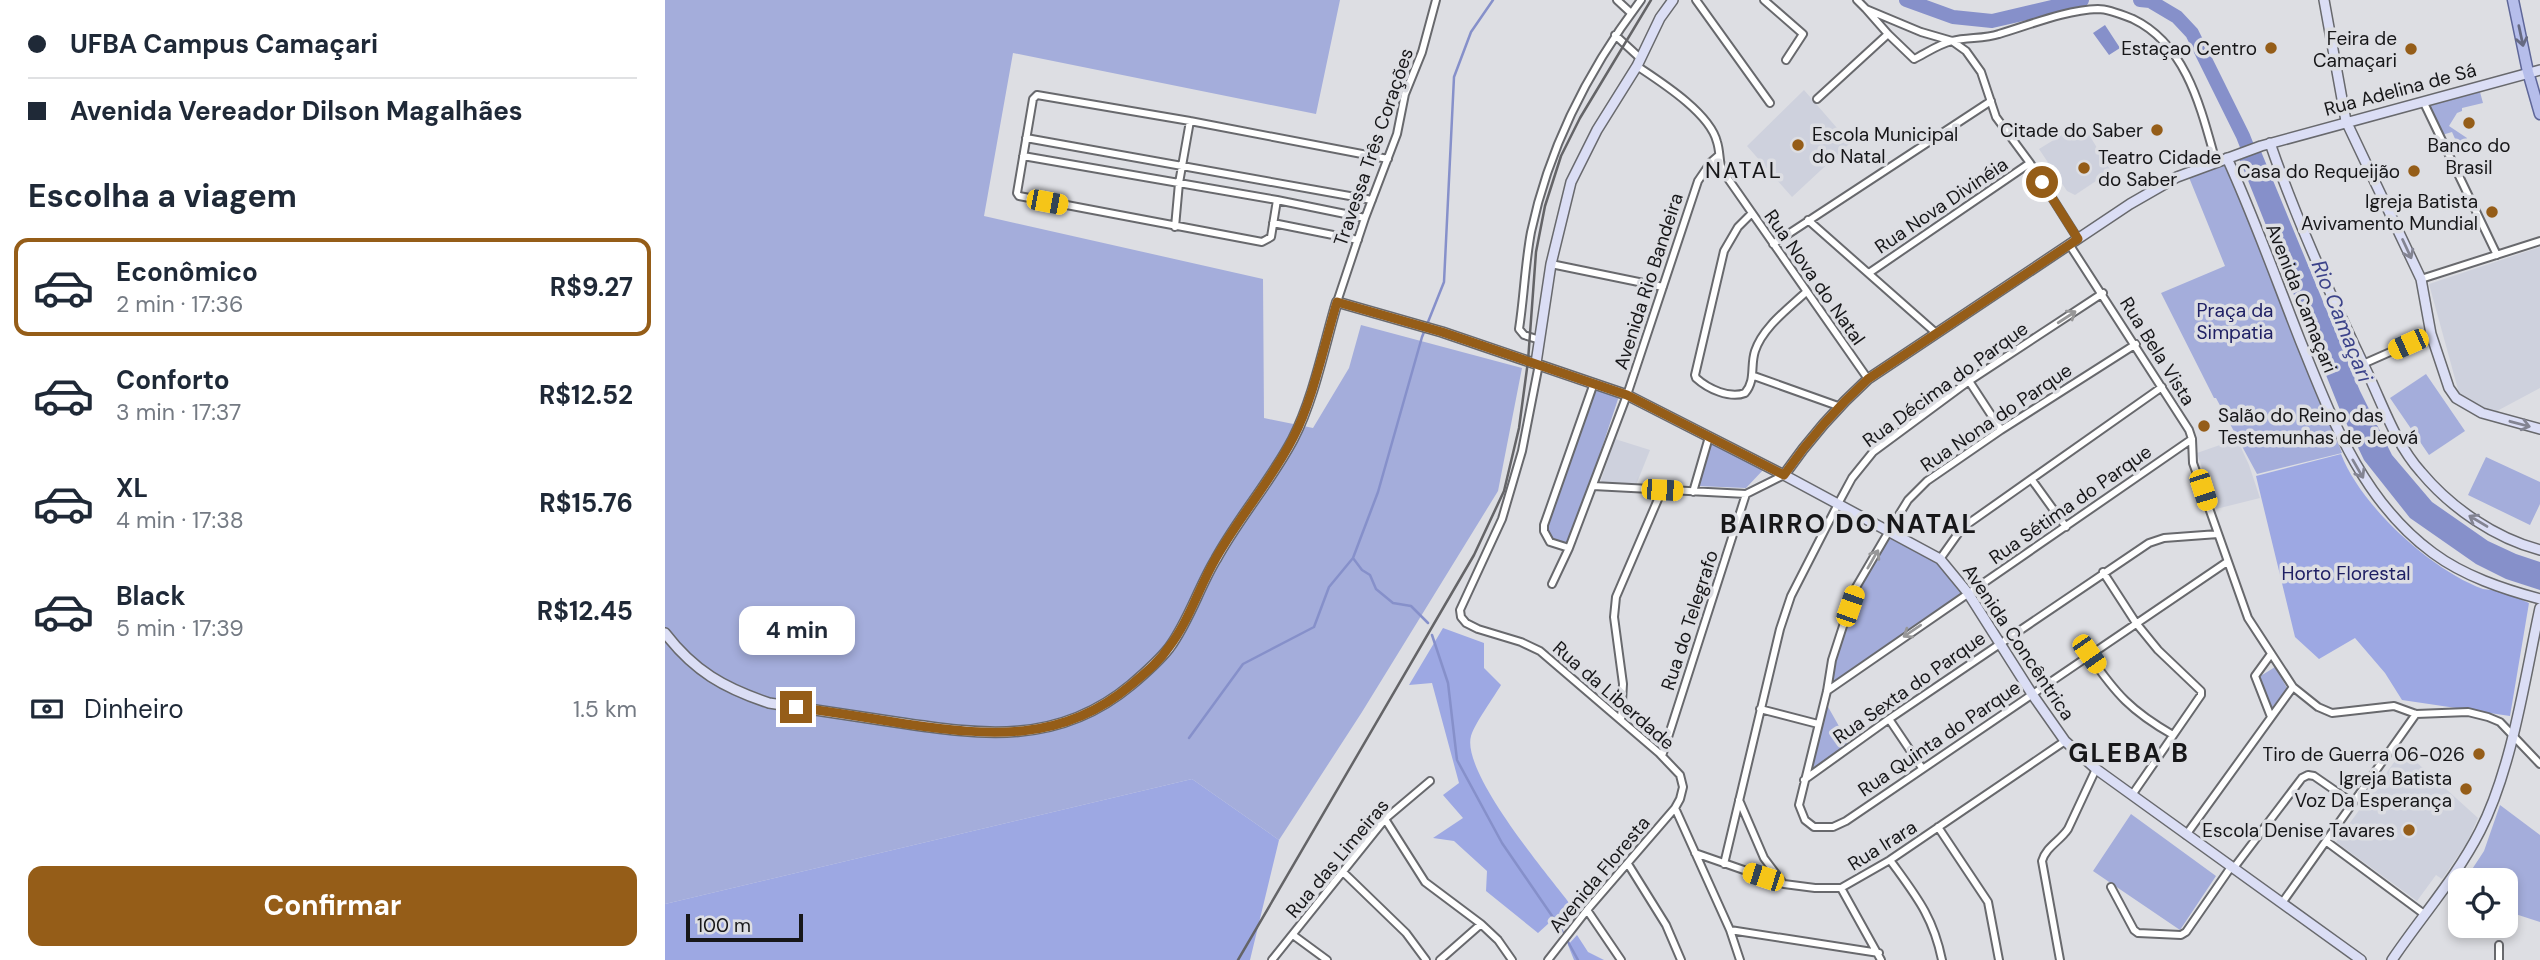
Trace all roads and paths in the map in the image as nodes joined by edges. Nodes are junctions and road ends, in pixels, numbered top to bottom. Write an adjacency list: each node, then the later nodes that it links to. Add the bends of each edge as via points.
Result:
1 (1436, 0): 31 (street, Travessa Três Corações)
2 (1617, 0): 11 (street)
3 (1641, 0): 11 (street)
4 (1673, 0): 16 (street)
5 (1696, 0): 21 (street)
6 (1764, 0): 15 (street, via 1803,34)
7 (1857, 0): 10 (street)
8 (2324, 0): 25 (street)
9 (2513, 0): 18 (main road, one-way to 18)
10 (1866, 9): 12 (street); 14 (street)
11 (1631, 13): 13 (street)
12 (1888, 34): 14 (street, via 1912,59); 19 (street)
13 (1615, 35): 16 (street, Rua Nova do Natal); 58 (street, via 1582,92 1543,184 1531,235 1519,329)
14 (1952, 41): 20 (street, via 1976,62); 32 (street, via 1997,35 2092,10 2126,16 2147,26 2175,53)
15 (1786, 60)
16 (1638, 62): 29 (street, Rua Nova do Natal, via 1695,109 1717,140); 49 (street, via 1571,182)
17 (2540, 70): 18 (street, Rua Adelina de Sá)
18 (2528, 72): 22 (street, Rua Adelina de Sá); 23 (main road)
19 (1817, 99)
20 (1991, 101): 33 (street, via 1996,117); 40 (street)
21 (1770, 103)
22 (2424, 103): 25 (street, Rua Adelina de Sá); 48 (street)
23 (2540, 114)
24 (1190, 121): 26 (street, via 1037,95); 31 (street); 34 (street)
25 (2346, 121): 27 (street, Rua Adelina de Sá); 51 (street, one-way to 51)
26 (1027, 138): 28 (street); 34 (street)
27 (2265, 145): 30 (street, Rua Adelina de Sá); 61 (street, Avenida Camaçari)
28 (1023, 156): 35 (street); 42 (street, via 1019,196)
29 (1718, 156): 38 (street, Rua Nova do Natal); 52 (street, Avenida Rio Bandeira, via 1699,181)
30 (2231, 156): 32 (street, Rua Adelina de Sá); 90 (street, Avenida Camaçari, one-way to 90, via 2321,392 2375,496 2434,554 2470,575)
31 (1388, 159): 37 (street, Travessa Três Corações)
32 (2216, 162): 43 (street, Rua Adelina de Sá, via 2170,180)
33 (2030, 163): 43 (street); 50 (street, Rua Nova Divinéia)
34 (1182, 166): 35 (street); 37 (street)
35 (1179, 183): 36 (street); 42 (street)
36 (1277, 200): 39 (street); 41 (street)
37 (1372, 200): 39 (street, Travessa Três Corações)
38 (1751, 214): 46 (street, Rua Nova do Natal); 62 (street, via 1724,251 1695,375 1700,382 1736,396 1745,393)
39 (1365, 218): 44 (street, Travessa Três Corações)
40 (1808, 220): 46 (street); 50 (street)
41 (1273, 223): 42 (street, via 1271,237 1262,242); 44 (street)
42 (1175, 227)
43 (2078, 239): 47 (street, Rua Adelina de Sá)
44 (1358, 240): 55 (street, Travessa Três Corações)
45 (2540, 241): 48 (street)
46 (1773, 244): 53 (street, Rua Nova do Natal)
47 (2069, 244): 54 (street, Rua Bela Vista); 56 (street, Rua Adelina de Sá)
48 (2497, 255): 51 (street)
49 (1551, 264): 52 (street); 58 (street)
50 (1869, 273): 56 (street)
51 (2421, 279): 57 (street)
52 (1663, 287): 67 (street, Avenida Rio Bandeira)
53 (1806, 292): 62 (street, via 1762,335 1752,361); 63 (street, Rua Nova do Natal)
54 (2103, 293): 59 (street, Rua Bela Vista); 64 (street, Rua Décima do Parque, one-way to 54)
55 (1337, 302): 60 (street, Avenida Concêntrica); 93 (street, via 1294,437 1215,559 1177,635 1141,677 1091,713 1034,731 995,734 769,703 716,681 689,662)
56 (1936, 333): 63 (street, Rua Adelina de Sá)
57 (2431, 334): 61 (street); 69 (street, one-way to 69, via 2456,398 2482,413)
58 (1540, 340): 60 (street)
59 (2136, 344): 66 (street, Rua Bela Vista); 70 (street, Rua Nona do Parque)
60 (1538, 364): 65 (street, Avenida Concêntrica); 104 (street, Rua da Liberdade, via 1522,451 1502,519 1460,610 1461,617 1478,629 1540,651)
61 (2363, 364): 84 (street, Avenida Camaçari, one-way to 61, via 2468,516 2421,472 2401,445)
62 (1753, 376): 68 (street)
63 (1868, 379): 68 (street, Rua Adelina de Sá)
64 (1969, 381): 70 (street); 79 (street, Rua Décima do Parque, via 1873,452)
65 (1594, 383): 67 (street, Avenida Concêntrica); 83 (street, via 1543,531 1550,542)
66 (2161, 387): 72 (street, Rua Bela Vista); 74 (street)
67 (1627, 395): 71 (street, Avenida Concêntrica); 75 (street, Avenida Rio Bandeira)
68 (1838, 406): 73 (street, Rua Adelina de Sá)
69 (2540, 429)
70 (2001, 430): 81 (street, Rua Nona do Parque, via 1917,490)
71 (1709, 437): 73 (street, Avenida Concêntrica); 77 (street)
72 (2192, 439): 80 (street, Rua Sétima do Parque); 82 (street, Rua Bela Vista, via 2193,463)
73 (1784, 475): 78 (street); 79 (street, Avenida Concêntrica)
74 (2032, 480): 80 (street); 85 (street, via 1962,527)
75 (1593, 486): 76 (street); 83 (street, Avenida Rio Bandeira)
76 (1662, 490): 77 (street); 104 (street, via 1616,597)
77 (1693, 492): 78 (street)
78 (1747, 494): 109 (street, Rua do Telegrafo)
79 (1838, 504): 81 (street, Avenida Concêntrica); 100 (street, Rua Décima do Parque, via 1791,596)
80 (2066, 527): 89 (street, Rua Sétima do Parque)
81 (1889, 531): 85 (street, Avenida Concêntrica); 98 (street, Rua Nona do Parque, one-way to 81, via 1856,589)
82 (2218, 534): 86 (street, Rua Bela Vista); 87 (street, Rua Sexta do Parque, via 2164,538)
83 (1569, 548): 88 (street, Avenida Rio Bandeira)
84 (2540, 550)
85 (1940, 559): 89 (street, Avenida Concêntrica)
86 (2227, 562): 92 (street, Rua Quinta do Parque); 96 (street, Rua Bela Vista, via 2248,618)
87 (2103, 572): 92 (street); 94 (street, Rua Sexta do Parque)
88 (1552, 584)
89 (1968, 593): 94 (street, Avenida Concêntrica); 98 (street, Rua Sétima do Parque, one-way to 98)
90 (2540, 599)
91 (2540, 608): 106 (street)
92 (2136, 623): 95 (street, Rua Quinta do Parque); 107 (street, via 2201,691)
93 (665, 633)
94 (2000, 644): 99 (street, Avenida Concêntrica); 103 (street, Rua Sexta do Parque)
95 (2089, 654): 99 (street, Rua Quinta do Parque); 107 (street, via 2130,707)
96 (2271, 654): 97 (street, Rua Bela Vista); 102 (street, via 2255,676)
97 (2293, 687): 101 (street, Rua Bela Vista, via 2326,712 2394,706); 102 (street)
98 (1826, 691): 105 (street, Rua Nona do Parque)
99 (2032, 694): 108 (street, Avenida Concêntrica); 111 (street, Rua Quinta do Parque)
100 (1760, 709): 105 (street); 116 (street, Rua Décima do Parque)
101 (2416, 713): 106 (street, Rua Bela Vista, via 2468,712 2500,722); 117 (street)
102 (2271, 717): 121 (street)
103 (1889, 719): 111 (street); 113 (street, Rua Sexta do Parque)
104 (1621, 720): 109 (street, Rua da Liberdade)
105 (1818, 723): 113 (street, Rua Nona do Parque)
106 (2512, 734): 110 (street, Rua Bela Vista); 134 (street, via 2482,828)
107 (2173, 735): 115 (street)
108 (2065, 741): 112 (street, Avenida Concêntrica); 120 (street, Rua Irara)
109 (1662, 756): 118 (street, Rua da Liberdade, via 1680,775 1683,787)
110 (2540, 764)
111 (1922, 768): 113 (street, Rua Quinta do Parque, via 1833,827 1814,827 1801,814)
112 (2096, 769): 115 (street, Avenida Concêntrica); 152 (street, via 2068,830 2045,852 2042,862)
113 (1804, 780)
114 (1430, 781): 119 (street, Rua das Limeiras)
115 (2132, 795): 121 (street, Avenida Concêntrica)
116 (1739, 800): 126 (street, Rua Décima do Parque); 129 (street, via 1764,858)
117 (2353, 803): 122 (street); 127 (street, via 2314,776 2302,778)
118 (1675, 807): 123 (street); 125 (street, Avenida Floresta)
119 (1385, 819): 128 (street, Rua das Limeiras); 135 (street, via 1425,882)
120 (1938, 827): 124 (street, Rua Irara); 151 (street, via 1987,902)
121 (2186, 835): 127 (street, Avenida Concêntrica)
122 (2327, 842): 132 (street); 134 (street)
123 (1695, 853): 126 (street, Rua Irara); 136 (street)
124 (1890, 860): 131 (street, Rua Irara); 150 (street, via 1930,918)
125 (1628, 864): 133 (street, Avenida Floresta); 148 (street, via 1666,925)
126 (1724, 864): 129 (street, Rua Irara)
127 (2232, 868): 130 (street, via 2181,935 2134,930); 132 (street, Avenida Concêntrica)
128 (1344, 873): 137 (street, Rua das Limeiras); 144 (street, via 1406,933)
129 (1784, 884): 131 (street, Rua Irara)
130 (2111, 887)
131 (1842, 888): 140 (street)
132 (2282, 903): 153 (street, Avenida Concêntrica)
133 (1587, 909): 139 (street, Avenida Floresta); 147 (street)
134 (2424, 914): 141 (street)
135 (1481, 924): 145 (street); 146 (street)
136 (1730, 930): 140 (street); 149 (street)
137 (1293, 935): 142 (street, Rua das Limeiras); 143 (street)
138 (2500, 945): 154 (street)
139 (1552, 957)
140 (1880, 957)
141 (2392, 959)
142 (1272, 960)
143 (1327, 960)
144 (1426, 960)
145 (1440, 960)
146 (1512, 960)
147 (1621, 960)
148 (1681, 960)
149 (1740, 960)
150 (1942, 960)
151 (1999, 960)
152 (2060, 960)
153 (2361, 960)
154 (2499, 960)

